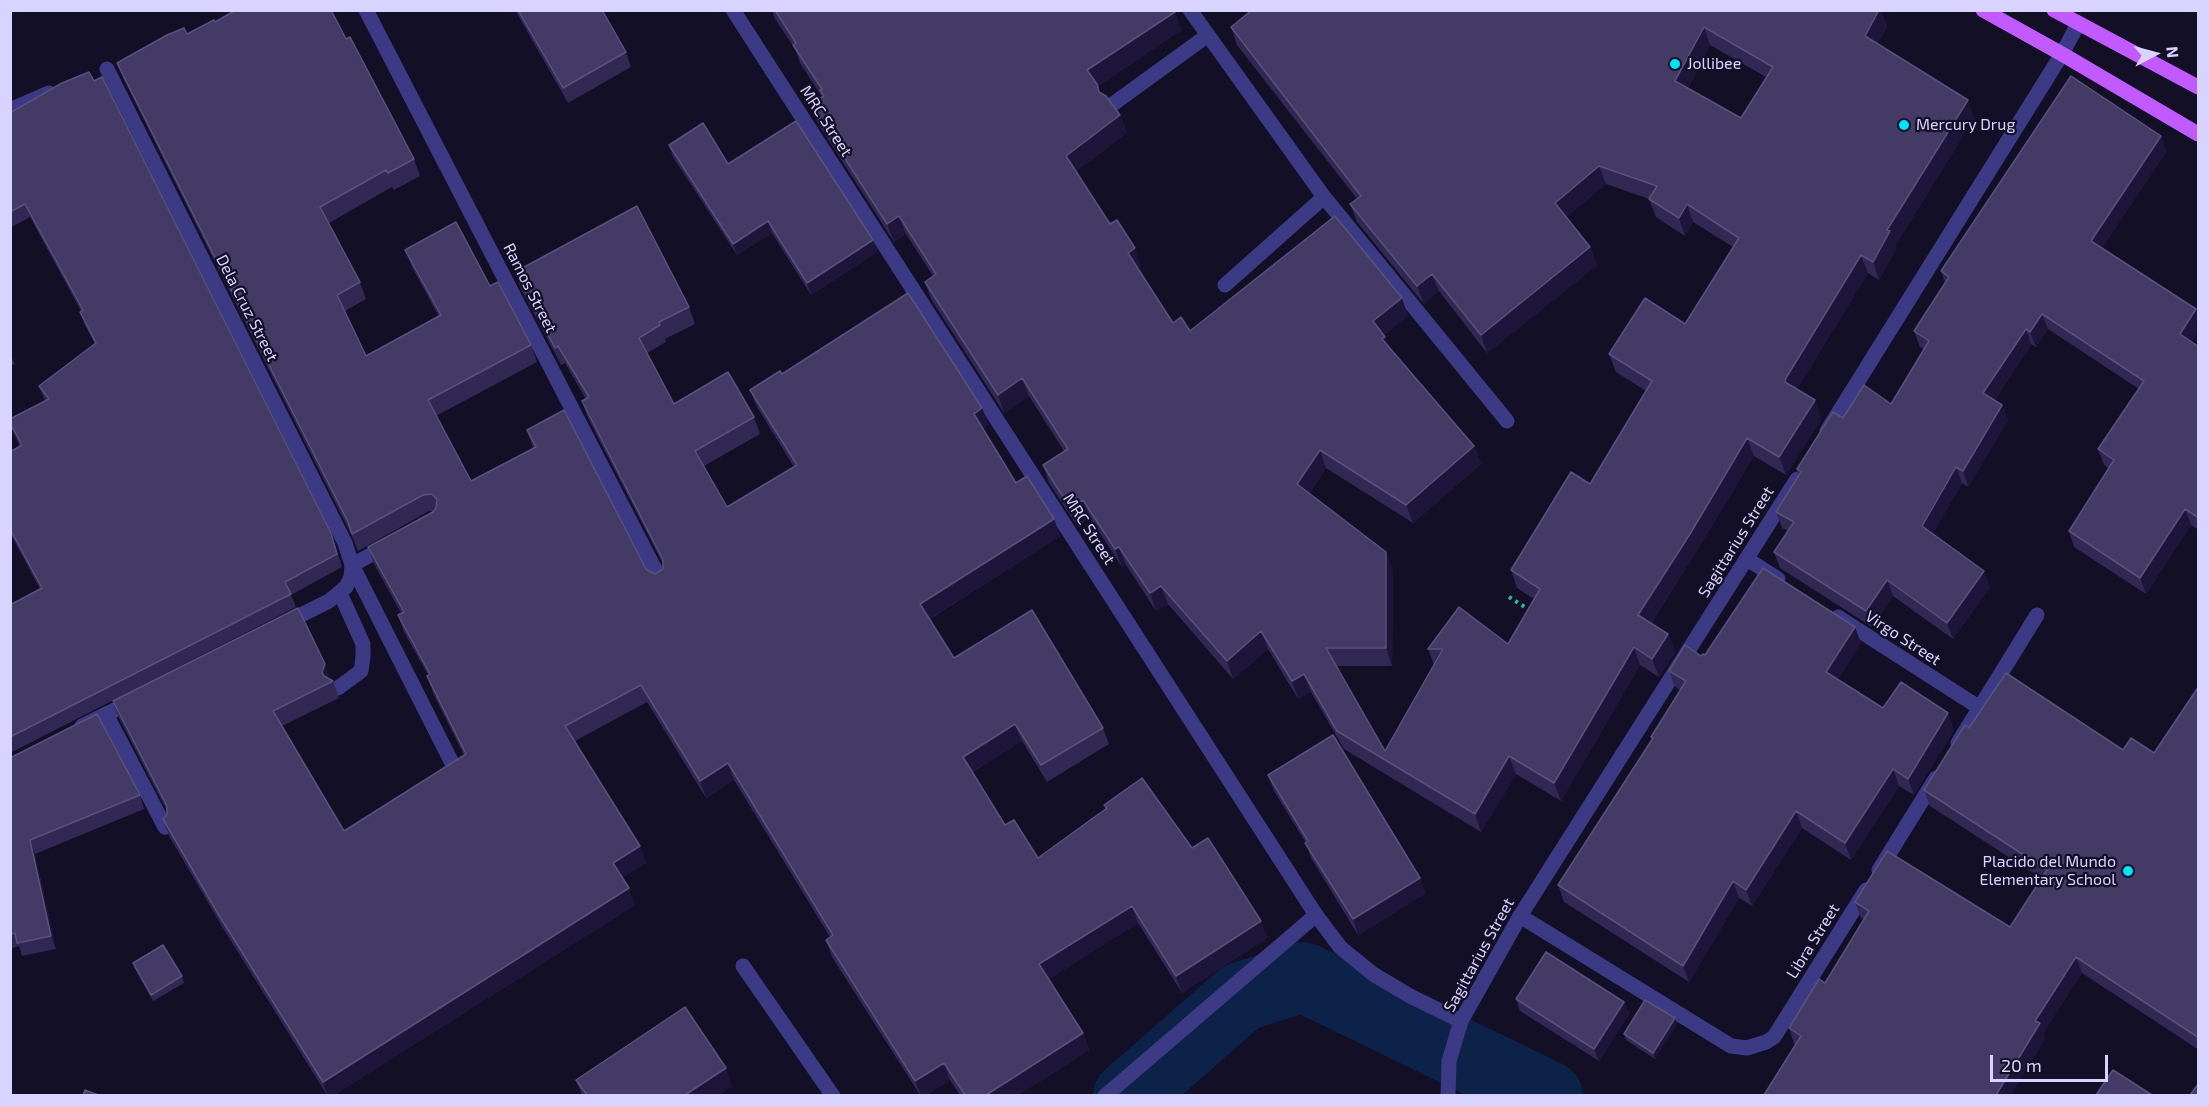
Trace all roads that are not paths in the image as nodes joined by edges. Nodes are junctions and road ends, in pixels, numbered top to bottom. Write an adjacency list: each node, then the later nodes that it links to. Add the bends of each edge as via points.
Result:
1 (366, 10): 23 (street, Ramos Street)
2 (733, 10): 36 (street, MRC Street)
3 (1190, 10): 7 (street)
4 (1983, 10): 8 (main road)
5 (2054, 10): 6 (main road)
6 (2078, 24): 8 (street); 11 (main road)
7 (1208, 35): 12 (street); 15 (street)
8 (2062, 54): 14 (main road); 18 (street)
9 (107, 69): 22 (street, Dela Cruz Street, via 345,543)
10 (64, 87): 13 (street)
11 (2199, 87)
12 (1113, 104)
13 (10, 110)
14 (2199, 134)
15 (1324, 197): 16 (street); 17 (street)
16 (1225, 285)
17 (1508, 421)
18 (1816, 448)
19 (1804, 468): 21 (street, Sagittarius Street)
20 (403, 537): 22 (street)
21 (1747, 559): 24 (street); 37 (street, Sagittarius Street)
22 (352, 565): 25 (street, via 351,577); 34 (street, Dela Cruz Street)
23 (662, 581)
24 (1795, 590)
25 (340, 592): 28 (street); 29 (street, via 363,644 363,657 361,671)
26 (1824, 609): 31 (street, Virgo Street)
27 (2037, 615): 31 (street, Libra Street)
28 (276, 628)
29 (338, 688)
30 (148, 693): 32 (street)
31 (1980, 708): 37 (street, Libra Street, via 1780,1029 1755,1047 1731,1046)
32 (106, 714): 33 (street); 35 (street)
33 (64, 736)
34 (451, 761)
35 (165, 827)
36 (1316, 915): 39 (street, MRC Street, via 1340,947 1373,974); 42 (street)
37 (1520, 916): 39 (street, Sagittarius Street)
38 (743, 966): 41 (street)
39 (1461, 1021): 40 (street, Sagittarius Street, via 1449,1061)
40 (1448, 1092)
41 (833, 1095)
42 (1105, 1095)

